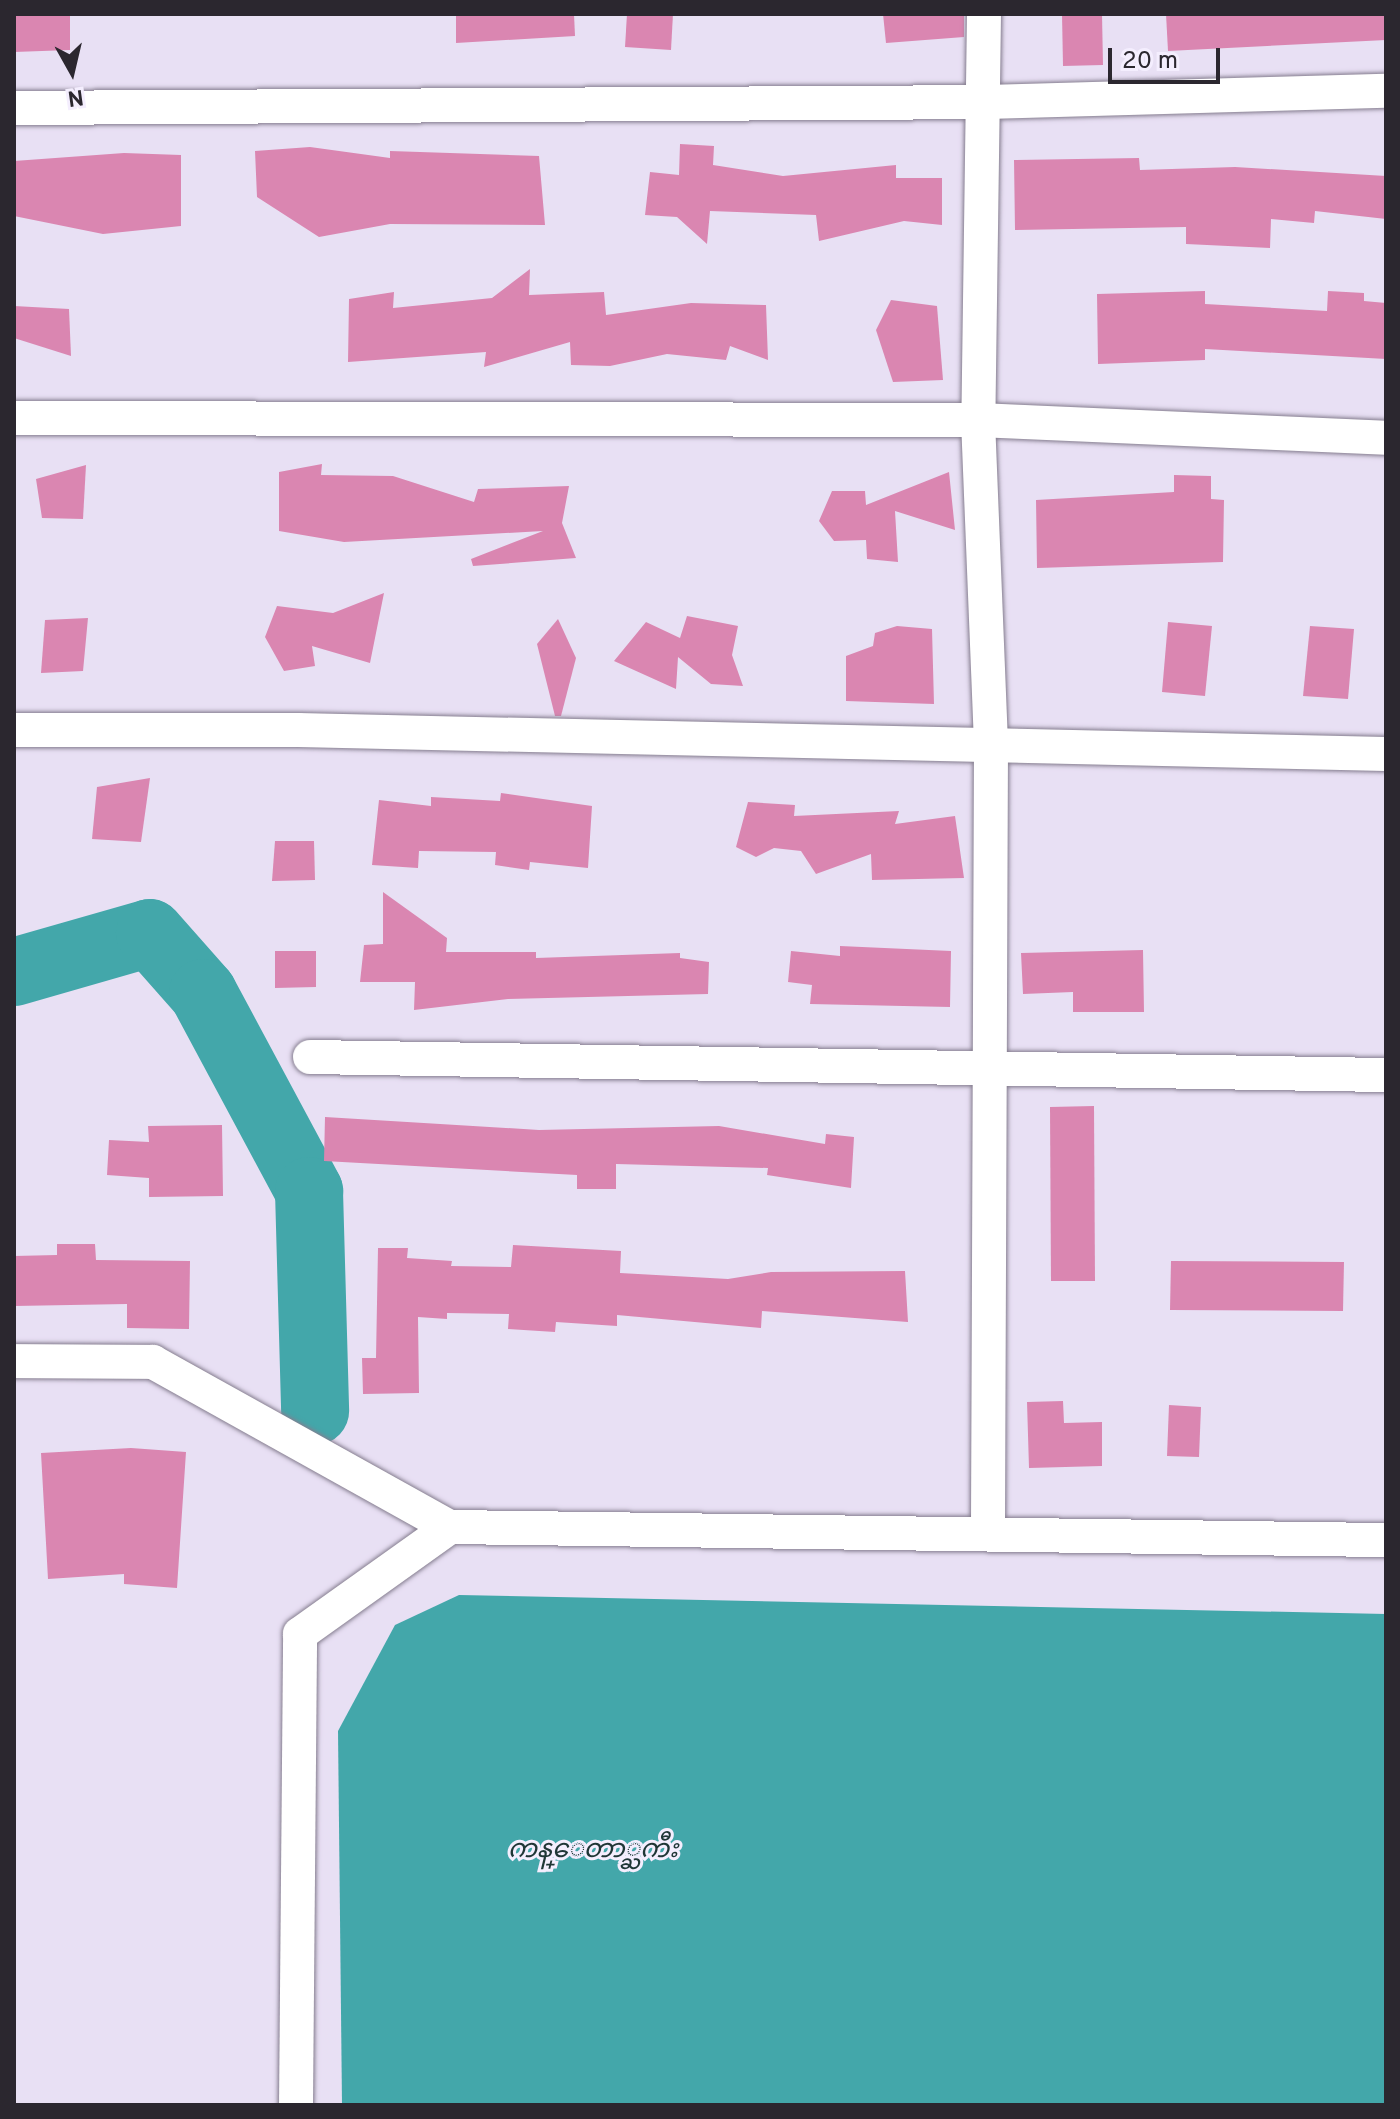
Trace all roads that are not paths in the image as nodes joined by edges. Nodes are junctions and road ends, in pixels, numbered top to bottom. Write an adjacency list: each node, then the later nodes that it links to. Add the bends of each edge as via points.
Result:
1 (984, 14): 3 (street)
2 (1386, 91): 3 (street)
3 (986, 102): 4 (street); 6 (street)
4 (14, 108)
5 (14, 418): 6 (street)
6 (978, 420): 7 (street); 9 (street)
7 (1386, 438)
8 (14, 730): 9 (street)
9 (991, 745): 10 (street); 12 (street)
10 (1386, 754)
11 (310, 1057): 12 (street)
12 (990, 1068): 13 (street); 16 (street)
13 (1386, 1075)
14 (14, 1361): 15 (street, via 153,1362)
15 (450, 1527): 16 (street); 18 (street, via 300,1634)
16 (988, 1531): 17 (street)
17 (1386, 1540)
18 (296, 2105)

